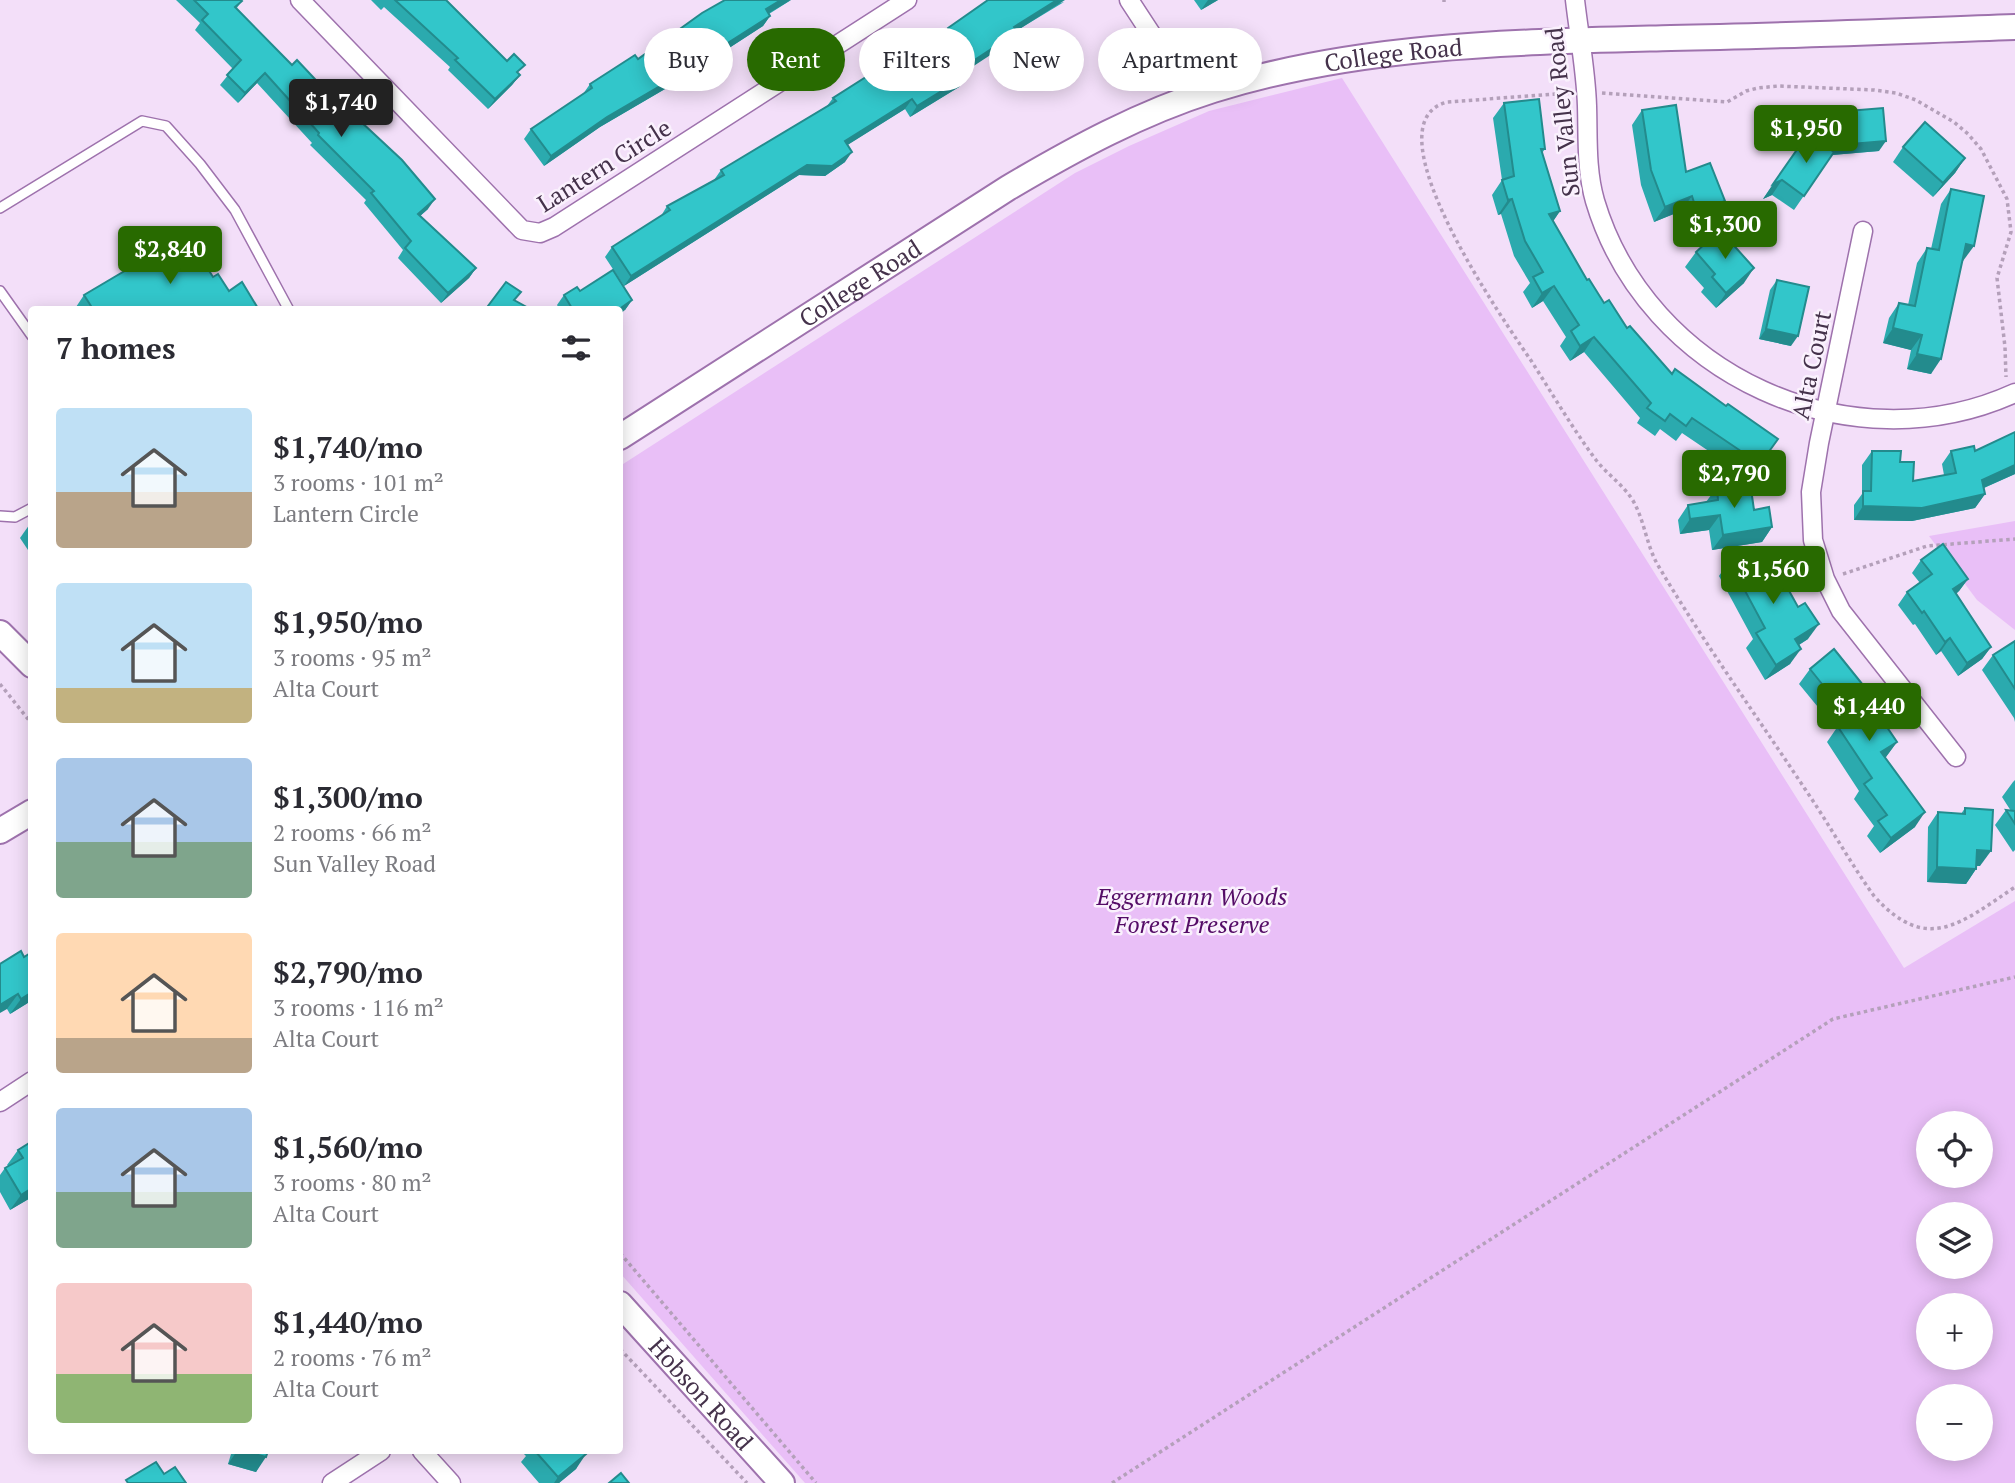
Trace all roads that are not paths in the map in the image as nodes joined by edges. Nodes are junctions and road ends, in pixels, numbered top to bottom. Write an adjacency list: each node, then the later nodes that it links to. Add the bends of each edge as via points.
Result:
1 (300, 0): 2 (street, Lantern Circle, via 523,230 534,233 554,227)
2 (907, 0)
3 (1129, 0): 7 (street)
4 (1575, 0): 6 (street, Sun Valley Road)
5 (2015, 27): 6 (main road, College Road)
6 (1579, 41): 7 (main road, College Road, via 1357,58 1273,74); 14 (street, Sun Valley Road, via 1595,200 1613,245 1645,298 1679,336 1713,363 1767,393)
7 (1189, 98): 15 (main road, College Road, via 1101,136 1008,188)
8 (0, 208): 11 (lane, via 142,121 166,126 235,210)
9 (1863, 231): 14 (street, Alta Court)
10 (0, 291): 12 (lane)
11 (287, 306)
12 (28, 330)
13 (2015, 393): 14 (street, Sun Valley Road, via 1959,413 1916,419 1895,421)
14 (1826, 411): 20 (street, Alta Court, via 1811,501 1813,540 1825,579 1841,611)
15 (623, 435)
16 (28, 510): 17 (lane, via 15,517)
17 (0, 516)
18 (0, 632): 19 (main road)
19 (28, 661)
20 (1956, 757)
21 (28, 814): 22 (main road)
22 (0, 831)
23 (28, 1084): 24 (street)
24 (0, 1102)
25 (623, 1307): 30 (main road, Hobson Road)
26 (376, 1454): 28 (street)
27 (425, 1454): 29 (street)
28 (332, 1483)
29 (451, 1483)
30 (782, 1483)

